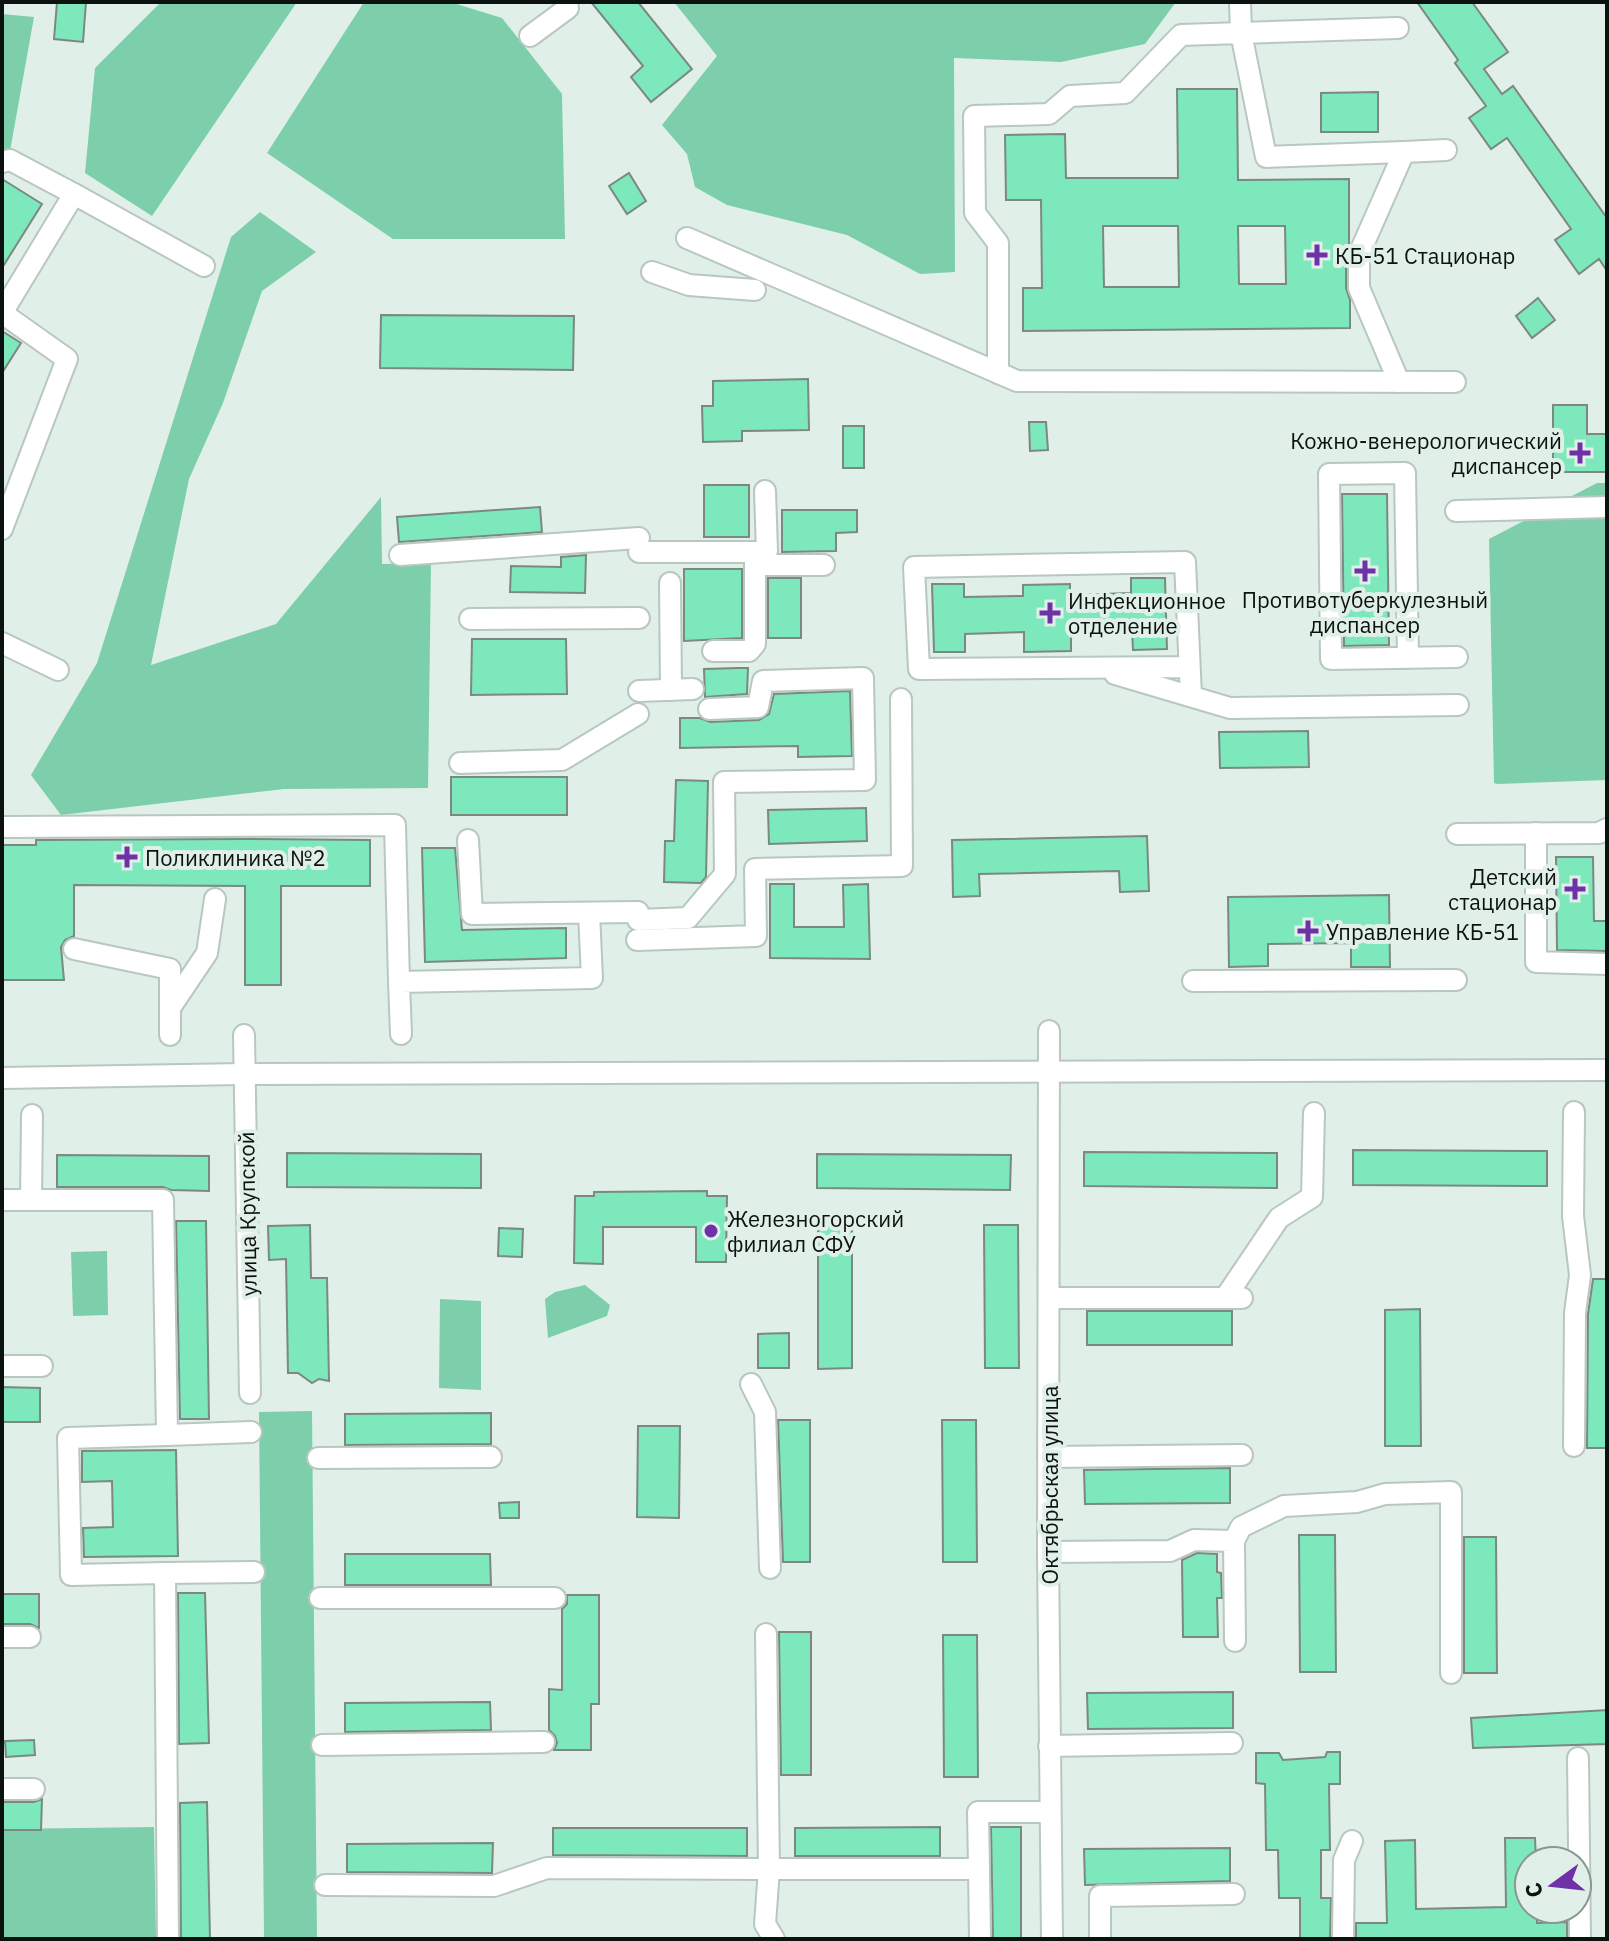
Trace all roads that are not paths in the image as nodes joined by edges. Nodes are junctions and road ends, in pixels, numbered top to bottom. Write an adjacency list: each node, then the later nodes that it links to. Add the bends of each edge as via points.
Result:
1 (1240, 2): 4 (street)
2 (568, 8): 5 (street)
3 (1398, 28): 4 (street)
4 (1241, 33): 7 (street, via 1266,157); 15 (street, via 1181,35 1125,93 1070,96 1049,114 974,116 975,213 998,243)
5 (530, 36)
6 (1446, 150): 7 (street)
7 (1404, 152): 16 (street, via 1359,254 1359,288)
8 (2, 162): 9 (street, via 10,160)
9 (74, 194): 11 (street); 14 (street)
10 (687, 238): 15 (street)
11 (204, 266)
12 (652, 272): 13 (street, via 689,285)
13 (755, 290)
14 (2, 313): 21 (street, via 67,359)
15 (998, 373): 16 (street, via 1017,381)
16 (1399, 382): 17 (street)
17 (1455, 382)
18 (765, 491): 23 (street, via 767,551)
19 (1607, 507): 20 (street)
20 (1456, 511)
21 (2, 529)
22 (400, 555): 23 (street, via 639,545)
23 (755, 559): 24 (street); 29 (street, via 755,644 749,651)
24 (824, 565)
25 (670, 583): 36 (street)
26 (639, 618): 27 (street)
27 (470, 619)
28 (2, 643): 34 (street)
29 (713, 651)
30 (1457, 657): 31 (street)
31 (1408, 658): 31 (street, via 1331,659 1329,474 1405,473)
32 (1189, 667): 33 (street); 33 (street, via 1185,562 914,567 919,669); 38 (street)
33 (1092, 668): 38 (street)
34 (58, 670)
35 (693, 689): 36 (street)
36 (671, 690): 37 (street)
37 (639, 691)
38 (1191, 696): 40 (street, via 1230,708)
39 (901, 699): 51 (street, via 902,866 755,869 756,936)
40 (1458, 705)
41 (709, 709): 51 (street, via 758,707 763,681 863,678 865,780 724,782 725,874 688,918)
42 (638, 714): 43 (street, via 562,760)
43 (460, 763)
44 (2, 827): 56 (street, via 395,825)
45 (1607, 829): 46 (street)
46 (1536, 833): 47 (street); 53 (street, via 1536,962)
47 (1457, 834)
48 (468, 840): 50 (street, via 472,914)
49 (215, 899): 57 (street, via 207,953)
50 (589, 913): 51 (street); 56 (street, via 592,978)
51 (638, 924)
52 (74, 949): 57 (street, via 170,969)
53 (1607, 964)
54 (1456, 980): 55 (street)
55 (1193, 981)
56 (399, 982): 59 (street)
57 (170, 1008): 60 (street)
58 (1049, 1031): 63 (street, Октябрьская улица)
59 (401, 1034)
60 (170, 1035)
61 (244, 1035): 64 (street, улица Крупской)
62 (1607, 1070): 63 (street)
63 (1049, 1072): 64 (street); 71 (street, Октябрьская улица)
64 (244, 1074): 65 (street); 75 (street, улица Крупской)
65 (2, 1078)
66 (1574, 1112): 78 (street, via 1573,1216 1580,1275)
67 (1314, 1113): 71 (street, via 1312,1197 1279,1218 1234,1298)
68 (32, 1115): 70 (street)
69 (2, 1200): 70 (street)
70 (31, 1200): 77 (street, via 163,1200)
71 (1050, 1298): 81 (street, Октябрьская улица)
72 (2, 1366): 73 (street)
73 (42, 1366)
74 (751, 1384): 85 (street, via 765,1412)
75 (250, 1393)
76 (251, 1432): 77 (street)
77 (167, 1435): 87 (street, via 68,1438 71,1575)
78 (1574, 1446)
79 (1242, 1455): 81 (street)
80 (491, 1457): 82 (street)
81 (1048, 1457): 84 (street, Октябрьская улица)
82 (318, 1458)
83 (1234, 1541): 84 (street, via 1194,1540 1170,1551); 93 (street); 94 (street, via 1241,1527 1284,1506 1451,1492)
84 (1048, 1552): 98 (street, Октябрьская улица)
85 (770, 1568)
86 (254, 1572): 87 (street)
87 (165, 1573): 108 (street)
88 (320, 1598): 89 (street)
89 (555, 1598)
90 (766, 1634): 104 (street)
91 (2, 1637): 92 (street)
92 (30, 1637)
93 (1235, 1641)
94 (1451, 1673)
95 (544, 1742): 97 (street)
96 (1232, 1743): 98 (street)
97 (322, 1745)
98 (1049, 1746): 102 (street, Октябрьская улица)
99 (1578, 1758): 114 (street)
100 (2, 1789): 101 (street)
101 (34, 1789)
102 (1050, 1812): 105 (street, via 978,1812); 111 (street, Октябрьская улица)
103 (1352, 1841): 113 (street, via 1344,1860)
104 (769, 1869): 105 (street); 106 (street, via 547,1868 494,1886); 109 (street, via 765,1924)
105 (979, 1869): 110 (street)
106 (325, 1885)
107 (1234, 1894): 112 (street, via 1100,1896)
108 (168, 1939)
109 (774, 1939)
110 (980, 1939)
111 (1052, 1939)
112 (1100, 1939)
113 (1343, 1939)
114 (1580, 1939)

